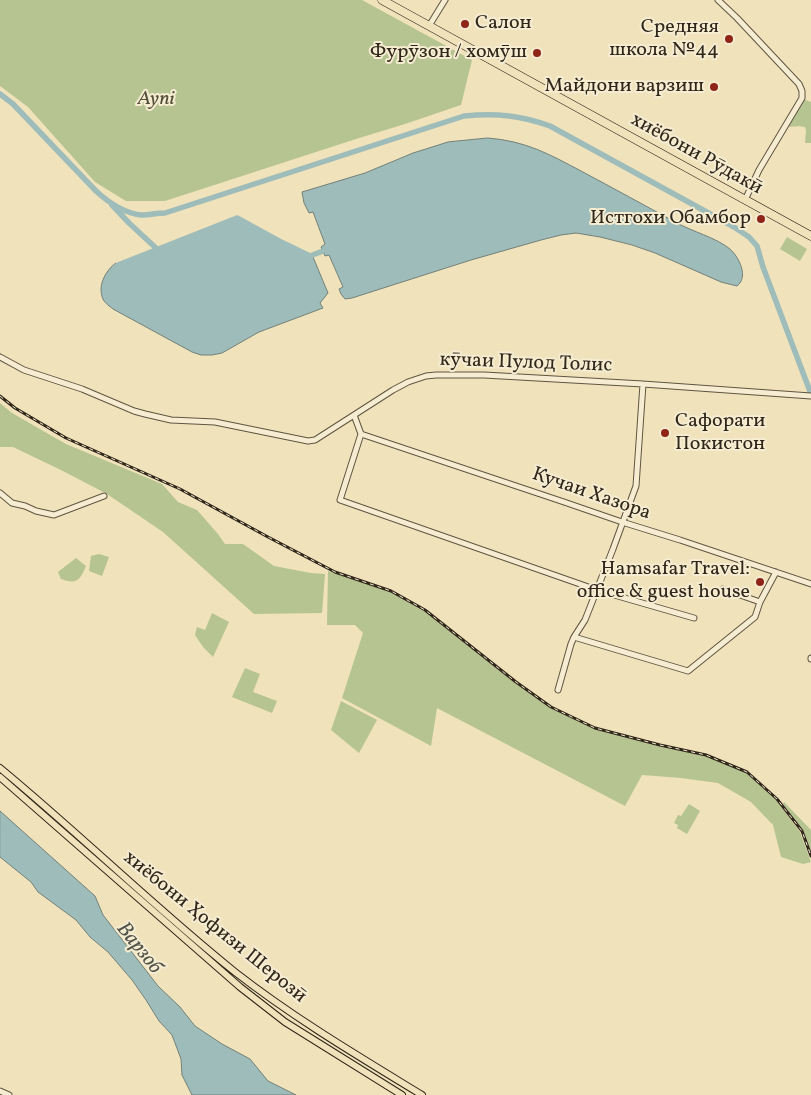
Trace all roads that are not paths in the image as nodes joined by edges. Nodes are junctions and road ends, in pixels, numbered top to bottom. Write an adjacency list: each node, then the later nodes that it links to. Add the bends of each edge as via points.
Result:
1 (382, 0): 4 (highway, хиёбони Рӯдакӣ)
2 (445, 0): 4 (street)
3 (718, 0): 5 (street, via 788,72 802,91 802,98)
4 (429, 26): 5 (highway, хиёбони Рӯдакӣ)
5 (745, 200): 6 (highway, хиёбони Рӯдакӣ)
6 (811, 236)
7 (0, 357): 10 (street, кӯчаи Пулод Толис, via 24,370 171,420 215,422 308,441 315,440)
8 (643, 384): 9 (street, кӯчаи Пулод Толис); 10 (street, кӯчаи Пулод Толис, via 484,375 426,376 400,386); 14 (street, via 636,486)
9 (811, 396)
10 (354, 415): 11 (street)
11 (361, 434): 14 (street, Кучаи Хазора); 18 (street, via 340,500)
12 (0, 493): 13 (street, via 12,503 54,515)
13 (104, 496)
14 (622, 522): 15 (street, Кучаи Хазора); 18 (street)
15 (776, 572): 16 (street, Кучаи Хазора); 19 (street)
16 (811, 584)
17 (723, 589): 19 (street)
18 (597, 590): 20 (street); 21 (street)
19 (760, 602): 21 (street, via 755,616 688,671)
20 (694, 618)
21 (574, 637): 22 (street)
22 (558, 690)
23 (0, 768): 28 (main road, хиёбони Ҳофизи Шерозӣ, via 235,972 315,1030)
24 (0, 777): 27 (main road, хиёбони Ҳофизи Шерозӣ, via 240,987 285,1022)
25 (0, 1091): 26 (street)
26 (9, 1095)
27 (402, 1095)
28 (422, 1095)

